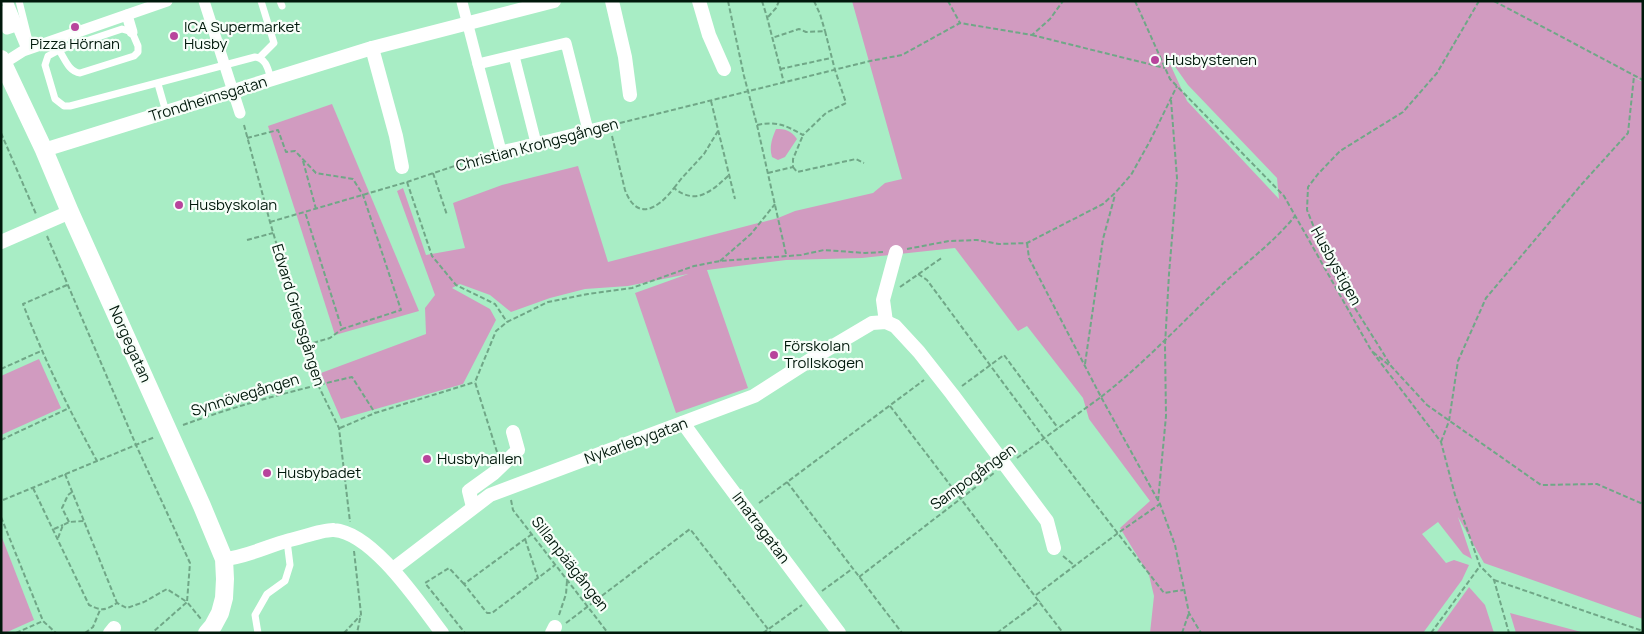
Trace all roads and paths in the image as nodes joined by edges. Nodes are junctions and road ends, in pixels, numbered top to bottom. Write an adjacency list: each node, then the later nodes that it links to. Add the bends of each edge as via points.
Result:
1 (7, 1): 30 (street)
2 (19, 1): 30 (lane)
3 (167, 1): 19 (street)
4 (204, 1): 53 (street)
5 (261, 1): 33 (lane, via 274,43)
6 (554, 1): 29 (street, Trondheimsgatan)
7 (612, 1): 49 (street)
8 (699, 1): 39 (street)
9 (762, 1): 22 (path)
10 (779, 1): 22 (path)
11 (814, 1): 25 (path)
12 (948, 1): 23 (path)
13 (1063, 1): 27 (path, via 1050,19)
14 (1135, 1): 38 (path, Husbystigen)
15 (1479, 1): 105 (path, via 1436,73 1403,112 1340,151 1308,187 1307,210 1331,270)
16 (1494, 1): 42 (path)
17 (462, 2): 36 (street)
18 (729, 2): 48 (path)
19 (143, 5): 21 (street)
20 (1, 11): 24 (street, via 7,29)
21 (127, 15): 26 (street); 30 (street)
22 (767, 17): 28 (path)
23 (960, 23): 27 (path); 41 (path, Christian Krohgsgången, via 902,55)
24 (13, 27)
25 (825, 31): 28 (path, via 806,32 799,28); 34 (path)
26 (132, 32): 31 (lane, via 122,29); 31 (lane, via 138,46 134,56 80,73 71,70)
27 (1032, 35): 38 (path)
28 (772, 38): 40 (path)
29 (372, 48): 43 (street, Trondheimsgatan); 66 (street)
30 (25, 49): 37 (street)
31 (60, 50): 46 (lane, via 48,56 46,65 55,99 64,106)
32 (514, 56): 36 (street); 56 (street, via 566,43); 61 (street)
33 (260, 57): 43 (lane); 46 (lane)
34 (831, 58): 40 (path); 41 (path)
35 (1, 59): 62 (street, Norgegatan)
36 (478, 64): 63 (street)
37 (1, 65)
38 (1165, 68): 47 (path, Husbystigen)
39 (724, 69)
40 (780, 69): 45 (path)
41 (834, 70): 45 (path, Christian Krohgsgången); 59 (path, via 846,103 826,113)
42 (1634, 76): 44 (path); 115 (path, via 1628,133 1486,298 1458,361)
43 (271, 79): 52 (street, Trondheimsgatan)
44 (1643, 80)
45 (784, 83): 48 (path, Christian Krohgsgången)
46 (158, 84): 52 (lane)
47 (1176, 86): 50 (path); 82 (path, Husbystigen, via 1284,196)
48 (749, 91): 51 (path, Christian Krohgsgången); 55 (path)
49 (630, 94)
50 (1171, 98): 73 (path, via 1131,175); 99 (path, via 1177,178)
51 (711, 101): 54 (path, Christian Krohgsgången); 57 (path)
52 (166, 112): 62 (street, Trondheimsgatan)
53 (240, 112): 60 (path, Edvard Griegsgången)
54 (609, 125): 56 (street, Christian Krohgsgången); 72 (path, via 625,190 635,207 645,210 659,205)
55 (757, 125): 59 (path, via 772,122); 69 (path)
56 (588, 130): 61 (street, Christian Krohgsgången)
57 (718, 131): 70 (path); 72 (path, via 704,154)
58 (1, 133): 78 (path)
59 (803, 135): 67 (path)
60 (247, 138): 64 (path, via 278,130 286,152 295,151); 83 (path, Edvard Griegsgången)
61 (536, 143): 63 (street, Christian Krohgsgången)
62 (44, 150): 79 (street, Norgegatan)
63 (501, 152): 68 (path, Christian Krohgsgången)
64 (303, 160): 74 (path, via 316,173 353,179); 77 (path)
65 (864, 163): 67 (path, via 856,159 797,172)
66 (402, 167)
67 (793, 167): 69 (path)
68 (433, 173): 71 (path, Christian Krohgsgången); 81 (path)
69 (768, 173): 76 (path)
70 (729, 174): 72 (path, via 705,194 691,197); 75 (path)
71 (407, 182): 74 (path, Christian Krohgsgången); 96 (path, via 432,256 456,285 495,304)
72 (674, 188)
73 (1115, 193): 88 (path, via 1103,204); 103 (path, via 1103,239)
74 (363, 195): 77 (path, Christian Krohgsgången); 98 (path, via 401,310)
75 (735, 200)
76 (775, 204): 90 (path); 92 (path, via 750,234)
77 (316, 209): 80 (path, Christian Krohgsgången)
78 (35, 211)
79 (70, 212): 87 (street); 154 (street, Norgegatan)
80 (305, 212): 83 (path, Christian Krohgsgången); 98 (path)
81 (447, 215)
82 (1295, 216): 99 (path, Sampogången); 101 (path, Husbystigen)
83 (270, 222): 84 (path, Edvard Griegsgången)
84 (273, 233): 86 (path); 100 (path, Edvard Griegsgången)
85 (46, 234): 94 (path)
86 (248, 240)
87 (1, 242)
88 (1027, 243): 89 (path, via 949,241); 103 (path, via 1029,258)
89 (896, 252): 90 (path, via 824,250); 97 (street, via 883,300)
90 (786, 255): 92 (path)
91 (943, 257): 93 (path)
92 (720, 261): 96 (path, via 694,266 632,288 548,302)
93 (918, 274): 95 (path); 104 (path, via 927,280)
94 (67, 285): 102 (path, via 23,304); 126 (path)
95 (899, 288)
96 (507, 322): 108 (path, via 496,331)
97 (886, 322): 107 (street, via 894,326); 116 (street, Nykarlebygatan, via 872,323 754,396)
98 (342, 329): 100 (path, via 330,338)
99 (1165, 340): 111 (path, Sampogången); 136 (path, via 1166,416)
100 (306, 345): 109 (path, Edvard Griegsgången)
101 (1371, 350): 105 (path); 125 (path, Husbystigen)
102 (41, 351): 106 (path); 113 (path)
103 (1085, 364): 111 (path)
104 (990, 365): 110 (path); 120 (path, via 1004,355); 123 (path)
105 (1391, 366): 115 (path, via 1427,405)
106 (1, 369)
107 (936, 372): 110 (street); 112 (path)
108 (475, 382): 114 (path); 119 (path)
109 (318, 385): 114 (path, Synnövegången, via 352,377); 117 (path, Synnövegången); 118 (path, Edvard Griegsgången)
110 (952, 394): 128 (street)
111 (1101, 397): 120 (path, Sampogången); 136 (path)
112 (890, 406): 130 (path); 134 (path)
113 (68, 409): 124 (path); 127 (path)
114 (375, 413): 118 (path)
115 (1450, 421): 125 (path); 138 (path, via 1541,485 1597,484)
116 (683, 423): 139 (street, Nykarlebygatan, via 490,495); 141 (street, Imatragatan)
117 (179, 427)
118 (339, 428): 149 (path, Edvard Griegsgången)
119 (490, 428)
120 (1058, 428): 123 (path, Sampogången)
121 (513, 432): 139 (street, via 518,450 469,491)
122 (159, 435): 126 (path)
123 (1044, 438): 128 (path, Sampogången); 147 (path)
124 (1, 440)
125 (1441, 442): 156 (path, Husbystigen, via 1455,495)
126 (136, 445): 127 (path); 166 (path, via 190,564)
127 (97, 461): 129 (path)
128 (1005, 465): 134 (path, Sampogången); 153 (street, via 1047,521)
129 (65, 474): 131 (path); 132 (path)
130 (787, 482): 141 (path); 158 (path)
131 (33, 488): 135 (path); 146 (path)
132 (72, 492): 143 (path); 144 (path, via 62,508)
133 (1, 496): 135 (path)
134 (961, 498): 158 (path, Sampogången); 164 (path)
135 (2, 501)
136 (1158, 501): 137 (path)
137 (1160, 504): 147 (path); 163 (path, via 1175,545)
138 (1643, 504)
139 (473, 507): 157 (street, Nykarlebygatan)
140 (514, 510): 148 (path, Sillanpäägången)
141 (748, 512): 189 (street, Imatragatan)
142 (1, 517): 174 (path)
143 (84, 521): 144 (path); 167 (path)
144 (69, 522): 145 (path)
145 (63, 525): 146 (path); 151 (path)
146 (53, 530): 151 (path)
147 (1118, 533): 163 (path, via 1164,593); 164 (path)
148 (532, 534): 150 (path); 155 (path, Sillanpäägången)
149 (352, 536): 152 (street, via 333,530); 157 (street); 173 (path, Edvard Griegsgången)
150 (525, 539): 159 (path); 162 (path)
151 (58, 540): 169 (path, via 88,605)
152 (287, 541): 154 (street); 182 (lane, via 290,565 285,581 267,594 254,615)
153 (1054, 548)
154 (224, 559): 181 (street, Norgegatan, via 224,598 220,613)
155 (555, 564): 159 (path); 160 (path, Sillanpäägången)
156 (1480, 566): 161 (path); 195 (path)
157 (393, 569): 185 (street)
158 (860, 577): 190 (path)
159 (538, 578): 162 (path, via 492,613 487,613)
160 (567, 580): 168 (path, Sillanpäägången); 170 (path)
161 (1494, 580): 176 (path); 196 (path)
162 (464, 584): 186 (path, via 449,568 425,583)
163 (1183, 590): 171 (path)
164 (1036, 595): 165 (path)
165 (1040, 601): 191 (path); 192 (path)
166 (187, 602): 167 (path, via 168,590 127,608); 172 (path); 180 (path)
167 (117, 603): 169 (path)
168 (588, 607): 175 (path); 187 (path, Sillanpäägången); 188 (path, via 690,529)
169 (100, 610): 179 (path, via 93,628)
170 (560, 612)
171 (1189, 613): 193 (path); 194 (path)
172 (197, 614)
173 (361, 614): 183 (path); 184 (path, Edvard Griegsgången)
174 (43, 621): 177 (path); 178 (path)
175 (553, 630)
176 (1643, 632)
177 (16, 633)
178 (56, 633)
179 (85, 633)
180 (152, 633)
181 (207, 633)
182 (258, 633)
183 (344, 633)
184 (357, 633)
185 (442, 633)
186 (464, 633)
187 (608, 633)
188 (771, 633)
189 (839, 633)
190 (902, 633)
191 (997, 633)
192 (1063, 633)
193 (1182, 633)
194 (1201, 633)
195 (1431, 633)
196 (1509, 633)

